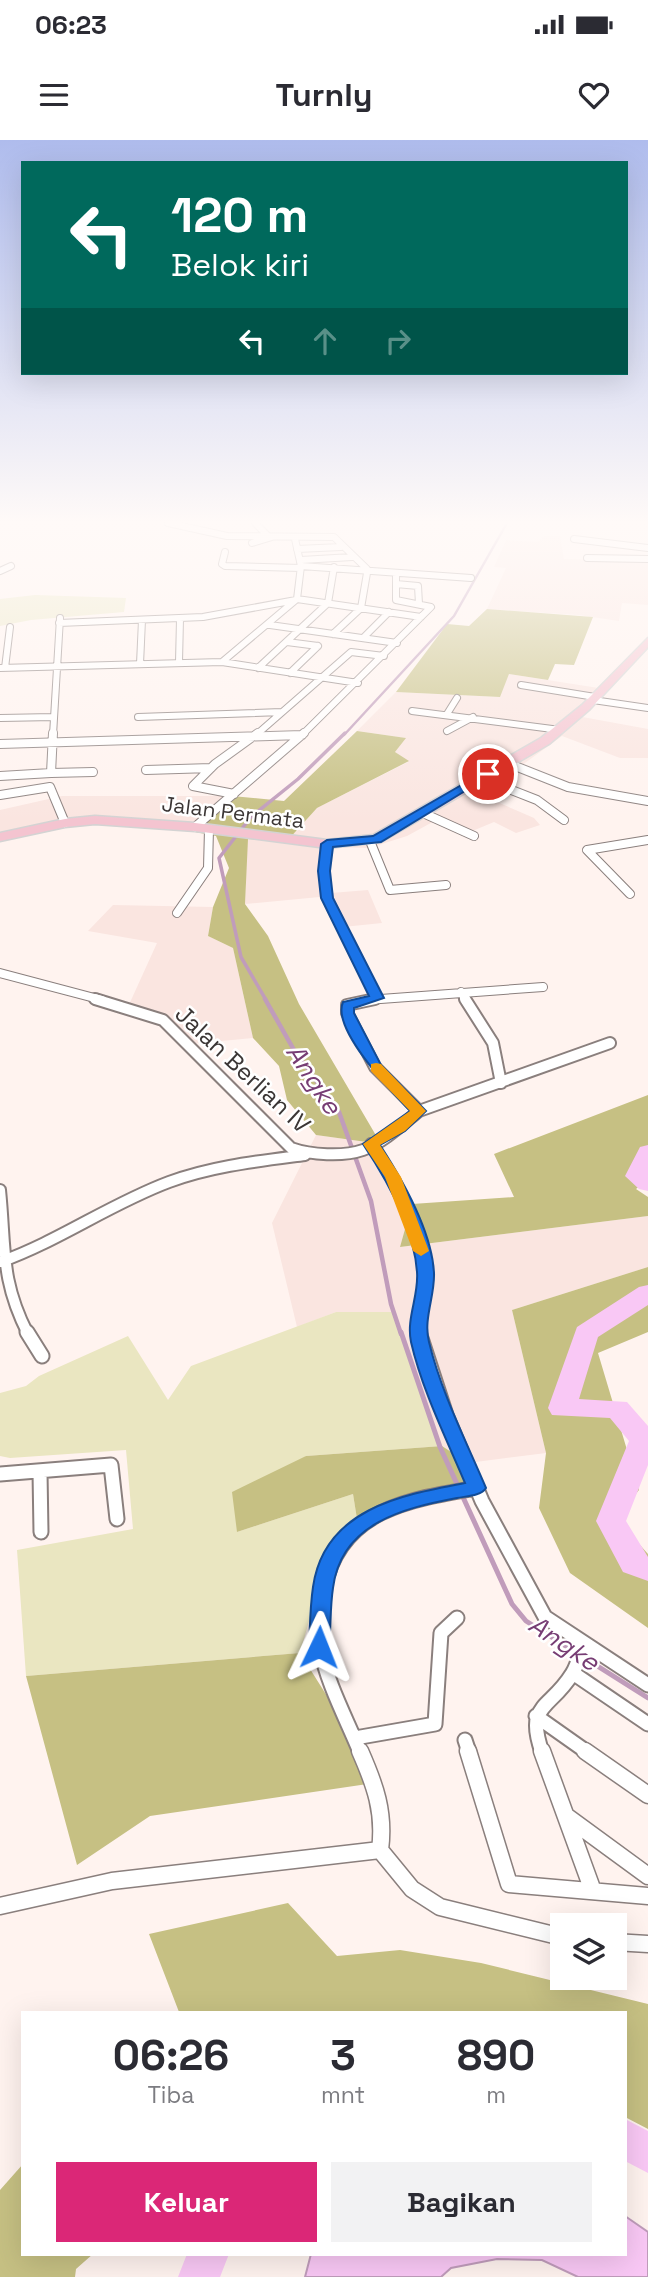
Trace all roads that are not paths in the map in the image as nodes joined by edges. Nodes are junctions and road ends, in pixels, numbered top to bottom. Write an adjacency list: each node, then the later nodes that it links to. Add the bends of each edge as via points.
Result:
1 (59, 623): 24 (street)
2 (142, 623): 23 (street)
3 (180, 623): 21 (street)
4 (272, 623): 9 (street)
5 (308, 623): 11 (street)
6 (345, 623): 12 (street)
7 (378, 623): 13 (street)
8 (416, 623): 18 (street)
9 (270, 625): 11 (street); 22 (street)
10 (10, 627): 15 (street)
11 (301, 629): 12 (street); 17 (street)
12 (333, 634): 13 (street)
13 (363, 638): 18 (street)
14 (0, 641): 15 (street)
15 (9, 641): 19 (street)
16 (648, 641): 32 (main road, Jalan Permata)
17 (287, 642): 26 (street); 27 (street, via 318,646)
18 (397, 643): 20 (street)
19 (3, 650): 25 (street)
20 (384, 656): 28 (street, via 351,652); 29 (street)
21 (179, 662): 22 (street); 23 (street)
22 (222, 662): 26 (street)
23 (140, 664): 24 (street)
24 (56, 666): 25 (street); 37 (street)
25 (2, 668)
26 (258, 668): 27 (street)
27 (290, 673): 28 (street)
28 (319, 678): 29 (street); 35 (street)
29 (358, 683): 44 (street)
30 (521, 685): 32 (street)
31 (457, 698): 36 (street)
32 (594, 698): 33 (street); 41 (main road, Jalan Permata)
33 (648, 708)
34 (412, 711): 36 (street)
35 (282, 712): 38 (street); 43 (street)
36 (447, 714): 39 (street)
37 (54, 717): 40 (street); 46 (street)
38 (138, 717)
39 (473, 717): 41 (street); 42 (street)
40 (0, 718)
41 (560, 730): 48 (main road, Jalan Permata)
42 (447, 731)
43 (253, 737): 44 (street); 45 (street); 46 (street)
44 (299, 738): 45 (street); 55 (street)
45 (245, 742): 46 (street); 49 (street)
46 (52, 745): 47 (street); 52 (street)
47 (0, 746)
48 (509, 764): 54 (main road, Jalan Permata); 57 (street, via 568,787)
49 (211, 768): 50 (street); 55 (street, via 193,788)
50 (146, 770)
51 (93, 772): 52 (street)
52 (51, 774): 53 (street)
53 (0, 776)
54 (481, 778): 58 (main road, Jalan Permata); 59 (street, via 537,800)
55 (234, 794): 61 (street)
56 (0, 795): 60 (street, via 50,787)
57 (648, 801)
58 (423, 813): 62 (street); 65 (main road, Jalan Permata)
59 (564, 820)
60 (65, 823): 61 (main road, Jalan Permata, via 116,820); 63 (main road, Jalan Permata)
61 (208, 829): 66 (main road, Jalan Permata); 69 (street, via 208,869)
62 (474, 836)
63 (0, 837)
64 (648, 840): 68 (street, via 587,850)
65 (370, 841): 66 (main road, Jalan Permata); 67 (street, via 390,890)
66 (327, 844): 73 (street, via 327,898)
67 (446, 886)
68 (630, 894)
69 (177, 913)
70 (0, 973): 78 (street, Jalan Berlian IV, via 163,1020 291,1148)
71 (543, 987): 72 (street)
72 (461, 992): 73 (street); 75 (street, via 493,1043)
73 (377, 998): 76 (street, via 347,1005 347,1013 375,1067)
74 (610, 1043): 75 (street)
75 (500, 1083): 76 (street)
76 (419, 1111): 77 (street)
77 (367, 1147): 78 (street, Jalan Berlian IV); 84 (street, via 393,1177 418,1240 426,1273 420,1342)
78 (308, 1154): 80 (street, via 222,1167 167,1183 54,1242)
79 (0, 1190): 80 (street)
80 (1, 1262): 81 (street, via 15,1312)
81 (42, 1356)
82 (40, 1472): 83 (street); 85 (street, via 111,1465); 86 (street)
83 (0, 1474)
84 (476, 1488): 88 (street, via 535,1602); 92 (street, via 404,1501 374,1514 357,1525 333,1556 323,1585 319,1647)
85 (117, 1519)
86 (41, 1532)
87 (457, 1618): 92 (street, via 442,1633 435,1724)
88 (579, 1656): 89 (street); 90 (street); 91 (street)
89 (648, 1685)
90 (536, 1716): 94 (street); 95 (street, via 534,1729)
91 (648, 1724)
92 (355, 1738): 96 (street, via 379,1798)
93 (465, 1740): 98 (street, via 509,1884)
94 (648, 1795)
95 (565, 1815): 97 (street); 98 (street)
96 (380, 1850): 100 (street, via 112,1881); 101 (street, via 412,1889 440,1907)
97 (648, 1876)
98 (593, 1891): 99 (street)
99 (648, 1896)
100 (0, 1906)
101 (550, 1934)
102 (627, 1943): 103 (street)
103 (648, 1944)

